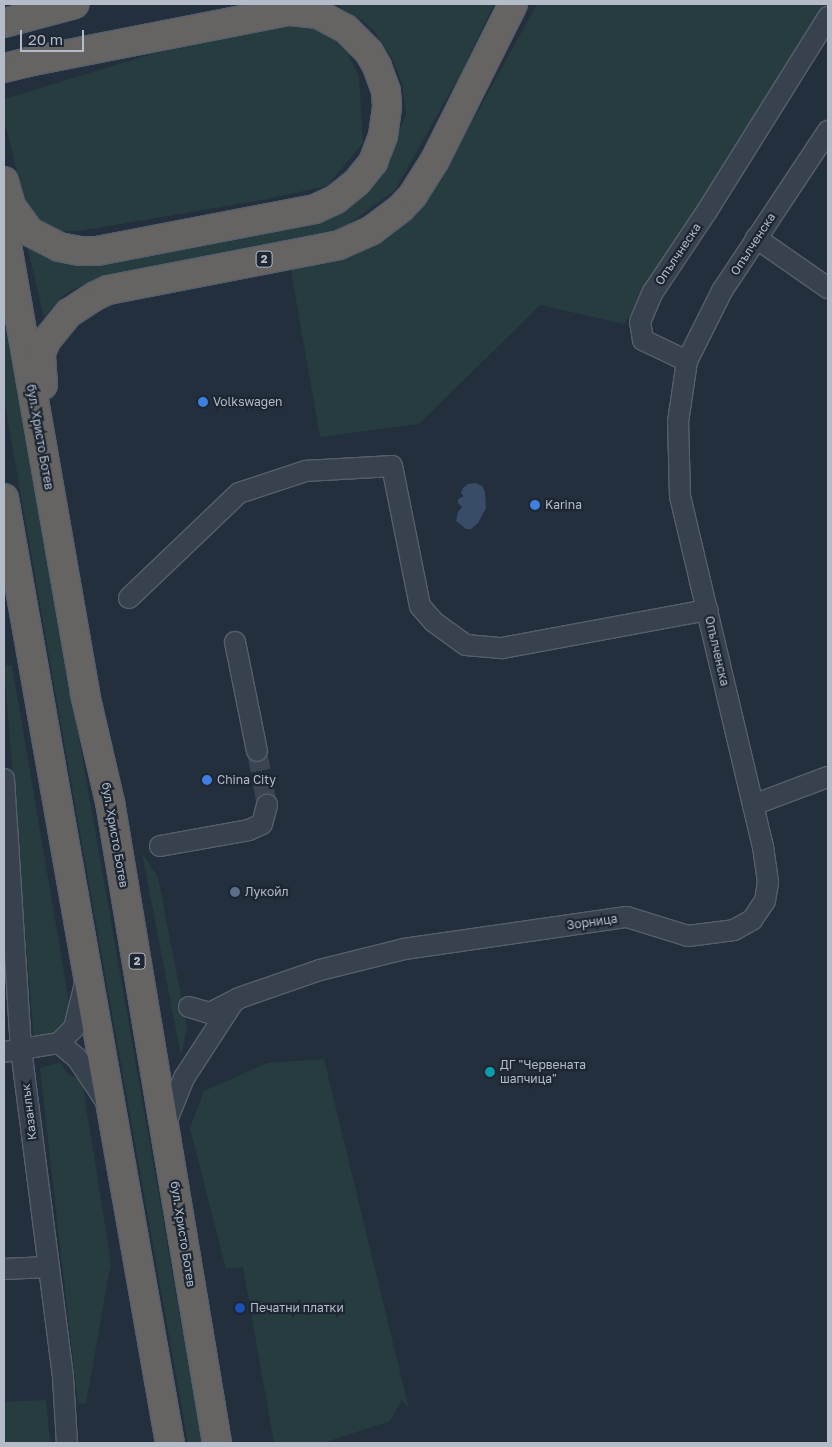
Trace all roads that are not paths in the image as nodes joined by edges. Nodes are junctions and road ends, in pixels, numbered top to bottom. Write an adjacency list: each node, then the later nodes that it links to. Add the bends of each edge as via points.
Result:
1 (52, 4): 6 (highway)
2 (76, 4): 6 (highway)
3 (242, 4): 7 (highway)
4 (513, 4): 14 (highway, 2, via 425,178 401,208 379,225 339,245 108,290 83,303 56,326 41,353)
5 (828, 17): 13 (street, Опълчнеска, via 650,300 640,322 643,340)
6 (14, 21)
7 (16, 65): 9 (highway, via 288,10 318,14 346,29 378,66 387,106 383,136 373,162 357,182 336,199 315,209 97,251 80,251 59,247 30,232 11,206)
8 (828, 131): 11 (street, Опълченска)
9 (4, 181)
10 (4, 228): 14 (highway, бул. Христо Ботев / 2)
11 (756, 238): 12 (street); 13 (street, Опълченска, via 722,291)
12 (828, 288)
13 (687, 361): 17 (street, Опълченска, via 678,422 680,496)
14 (47, 482): 31 (highway, бул. Христо Ботев / 2, via 85,694 110,802)
15 (4, 498): 25 (highway)
16 (129, 598): 17 (street, via 239,493 306,471 392,466 420,606 434,622 466,645 502,648)
17 (708, 610): 23 (street, Опълченска)
18 (236, 642): 19 (street)
19 (257, 750)
20 (828, 777): 23 (street)
21 (4, 779): 29 (street, Казанлък)
22 (267, 805): 24 (street, via 262,824 249,830)
23 (753, 805): 26 (street, Зорница, via 768,882 765,901 752,920 734,930 688,936 627,917 404,948 320,970)
24 (160, 846)
25 (87, 975): 28 (street, via 74,1028); 30 (highway)
26 (234, 1001): 27 (street, Зорница, via 210,1013); 31 (street, via 184,1078)
27 (189, 1006)
28 (59, 1043): 29 (street); 30 (street, via 77,1058)
29 (12, 1051): 32 (street, Казанлък)
30 (112, 1109): 35 (highway)
31 (165, 1126): 36 (highway, бул. Христо Ботев / 2)
32 (48, 1267): 33 (street); 34 (street, Казанлък, via 63,1378)
33 (4, 1270)
34 (67, 1443)
35 (170, 1443)
36 (217, 1443)

